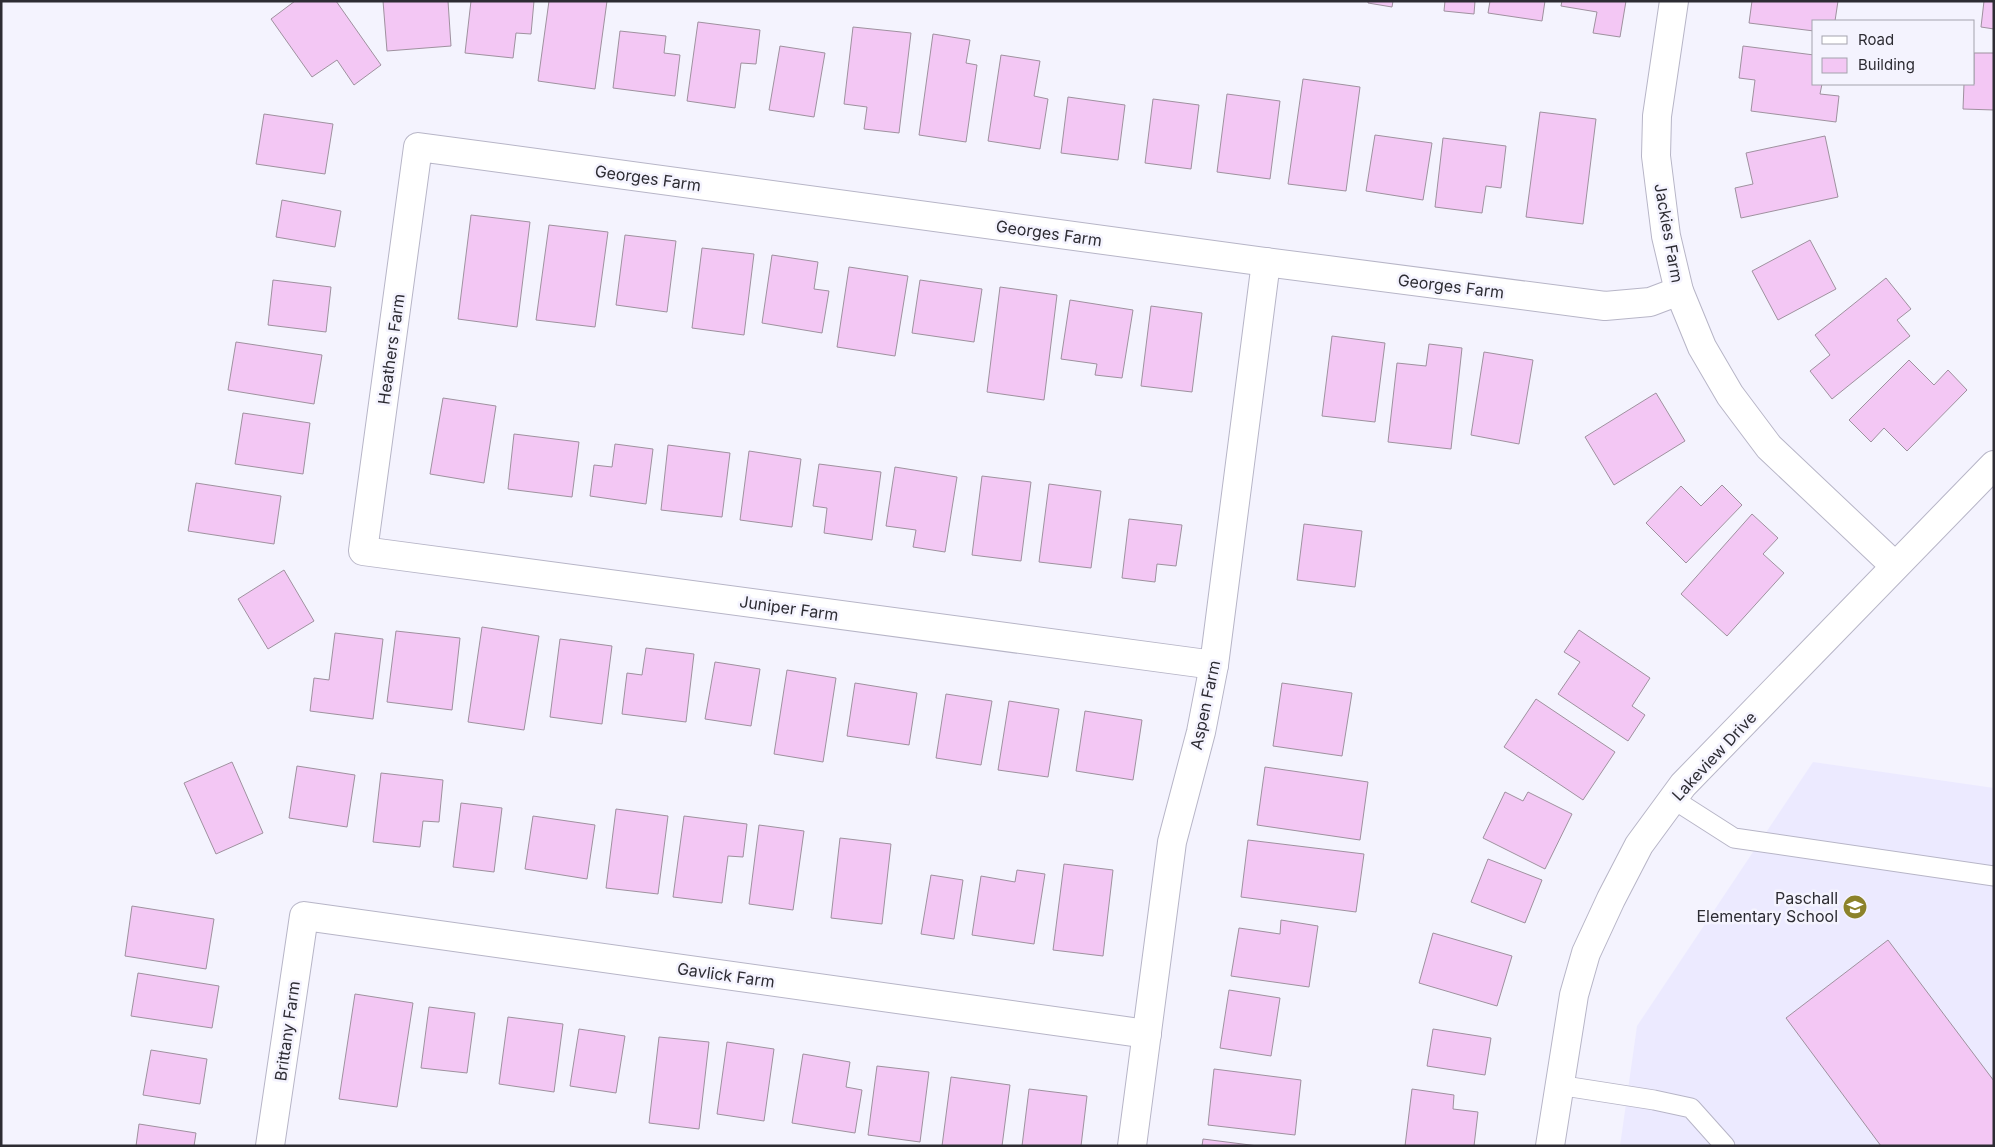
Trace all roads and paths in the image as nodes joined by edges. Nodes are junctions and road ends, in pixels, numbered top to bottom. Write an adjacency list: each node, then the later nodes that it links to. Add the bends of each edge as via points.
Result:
1 (1674, 1): 4 (street, Jackies Farm, via 1658,116 1656,156 1666,236)
2 (418, 146): 3 (street, Georges Farm); 6 (street, Heathers Farm)
3 (1266, 262): 4 (street, Georges Farm, via 1605,306 1650,302); 8 (street, Aspen Farm)
4 (1679, 291): 7 (street, Jackies Farm, via 1702,347 1730,395 1769,447)
5 (1994, 465): 7 (street, Lakeview Drive)
6 (364, 551): 8 (street, Juniper Farm)
7 (1895, 566): 9 (street, Lakeview Drive)
8 (1214, 665): 12 (street, Aspen Farm, via 1201,732 1172,842)
9 (1673, 799): 10 (lane, via 1734,838); 13 (street, Lakeview Drive, via 1639,845 1586,953 1574,994)
10 (1994, 876)
11 (304, 916): 12 (street, Gavlick Farm); 14 (street, Brittany Farm)
12 (1147, 1034): 15 (street, Aspen Farm)
13 (1558, 1085): 16 (street, Lakeview Drive); 17 (lane, via 1691,1108)
14 (270, 1146)
15 (1132, 1146)
16 (1550, 1146)
17 (1725, 1146)

